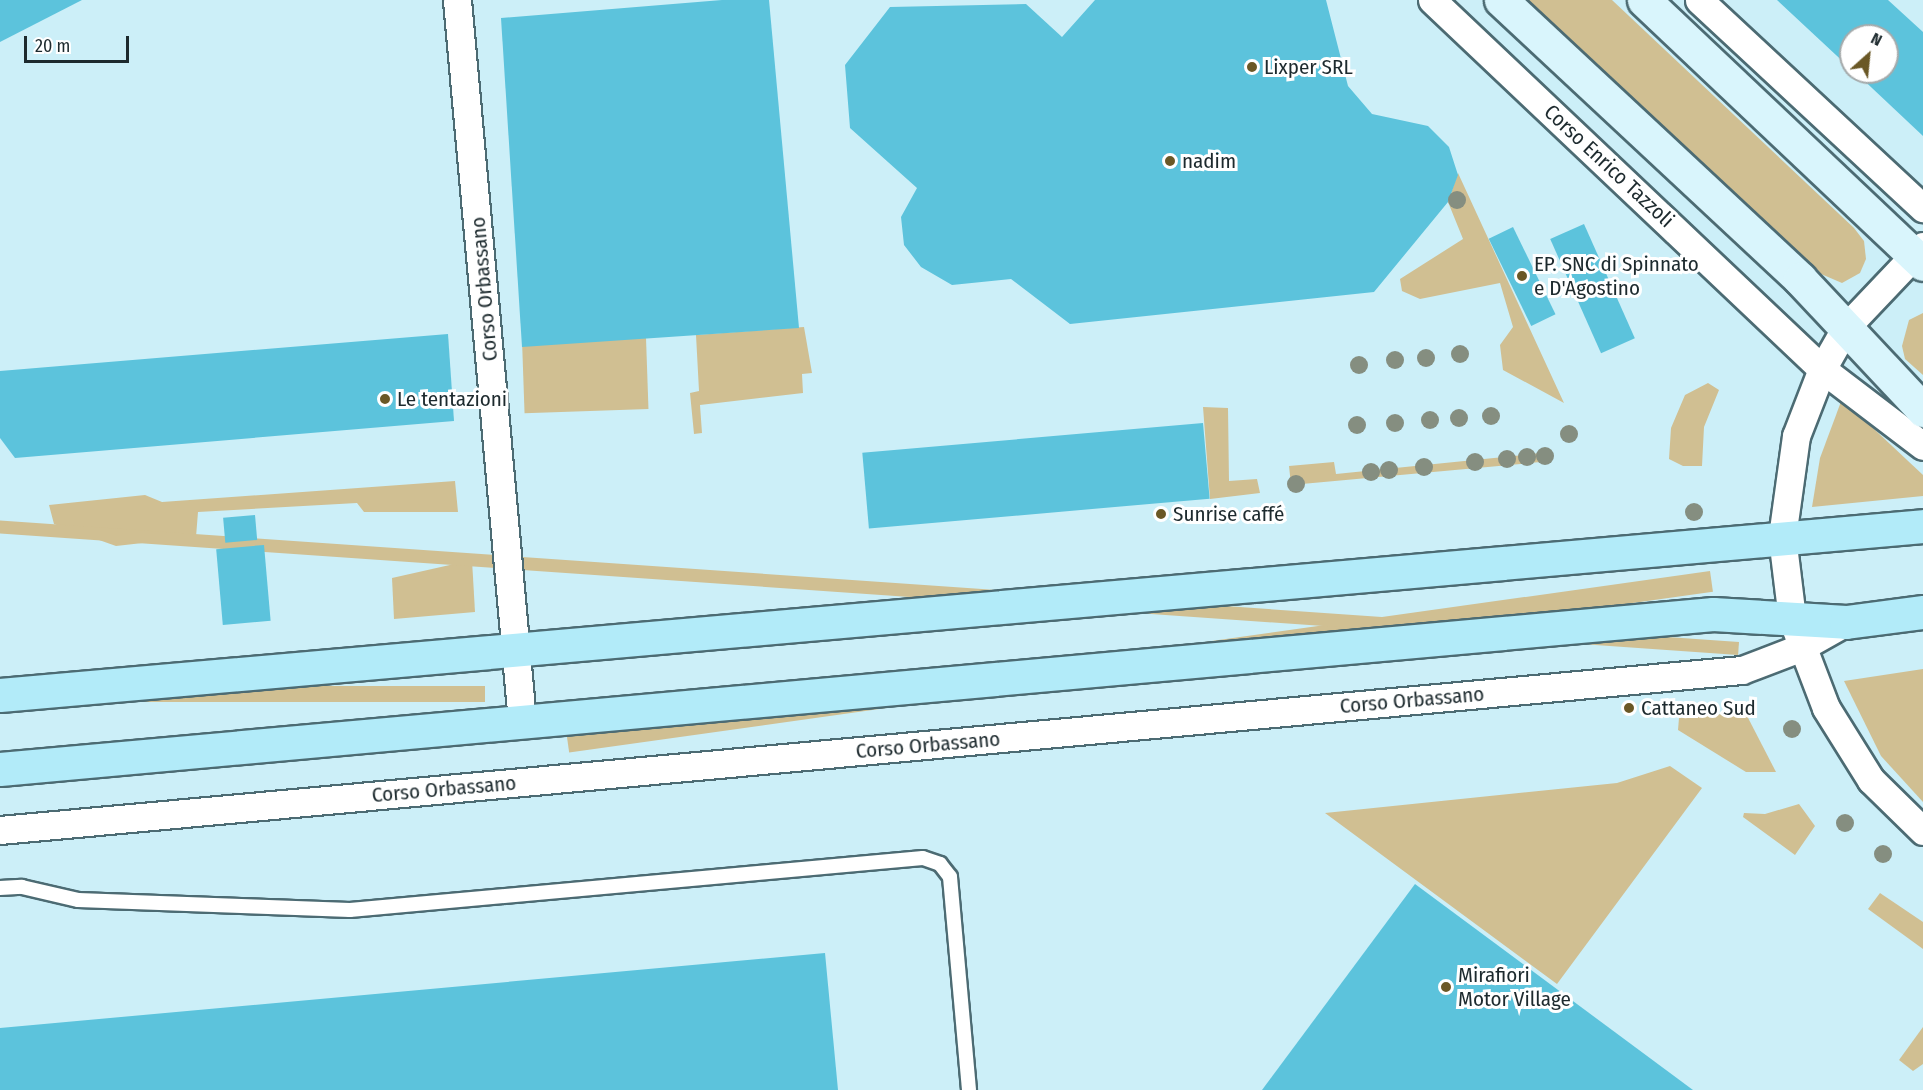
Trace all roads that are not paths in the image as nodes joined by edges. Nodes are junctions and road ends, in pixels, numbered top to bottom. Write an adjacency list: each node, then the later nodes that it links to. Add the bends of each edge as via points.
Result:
1 (457, 0): 16 (street, Corso Orbassano)
2 (1432, 0): 9 (street, Corso Enrico Tazzoli)
3 (1501, 0): 8 (street)
4 (1644, 0): 7 (street)
5 (1700, 0): 6 (street)
6 (1923, 208)
7 (1920, 255): 8 (street)
8 (1846, 327): 9 (street); 10 (street)
9 (1822, 369): 11 (street, Corso Enrico Tazzoli); 13 (street, via 1796,436)
10 (1923, 410)
11 (1923, 446)
12 (1923, 526): 13 (main road)
13 (1782, 537): 15 (street); 16 (main road)
14 (1923, 612): 15 (main road, Corso Orbassano, via 1846,622)
15 (1796, 634): 18 (main road, Corso Orbassano, via 1713,614); 20 (street, Corso Orbassano, via 1742,670); 21 (street, via 1826,708 1871,780)
16 (515, 650): 17 (main road); 18 (street, Corso Orbassano)
17 (0, 695)
18 (522, 721): 19 (main road, Corso Orbassano)
19 (0, 769)
20 (0, 830)
21 (1923, 831)
22 (0, 888): 23 (lane, via 22,887 78,900 350,910 923,858 940,864 950,877)
23 (969, 1090)

